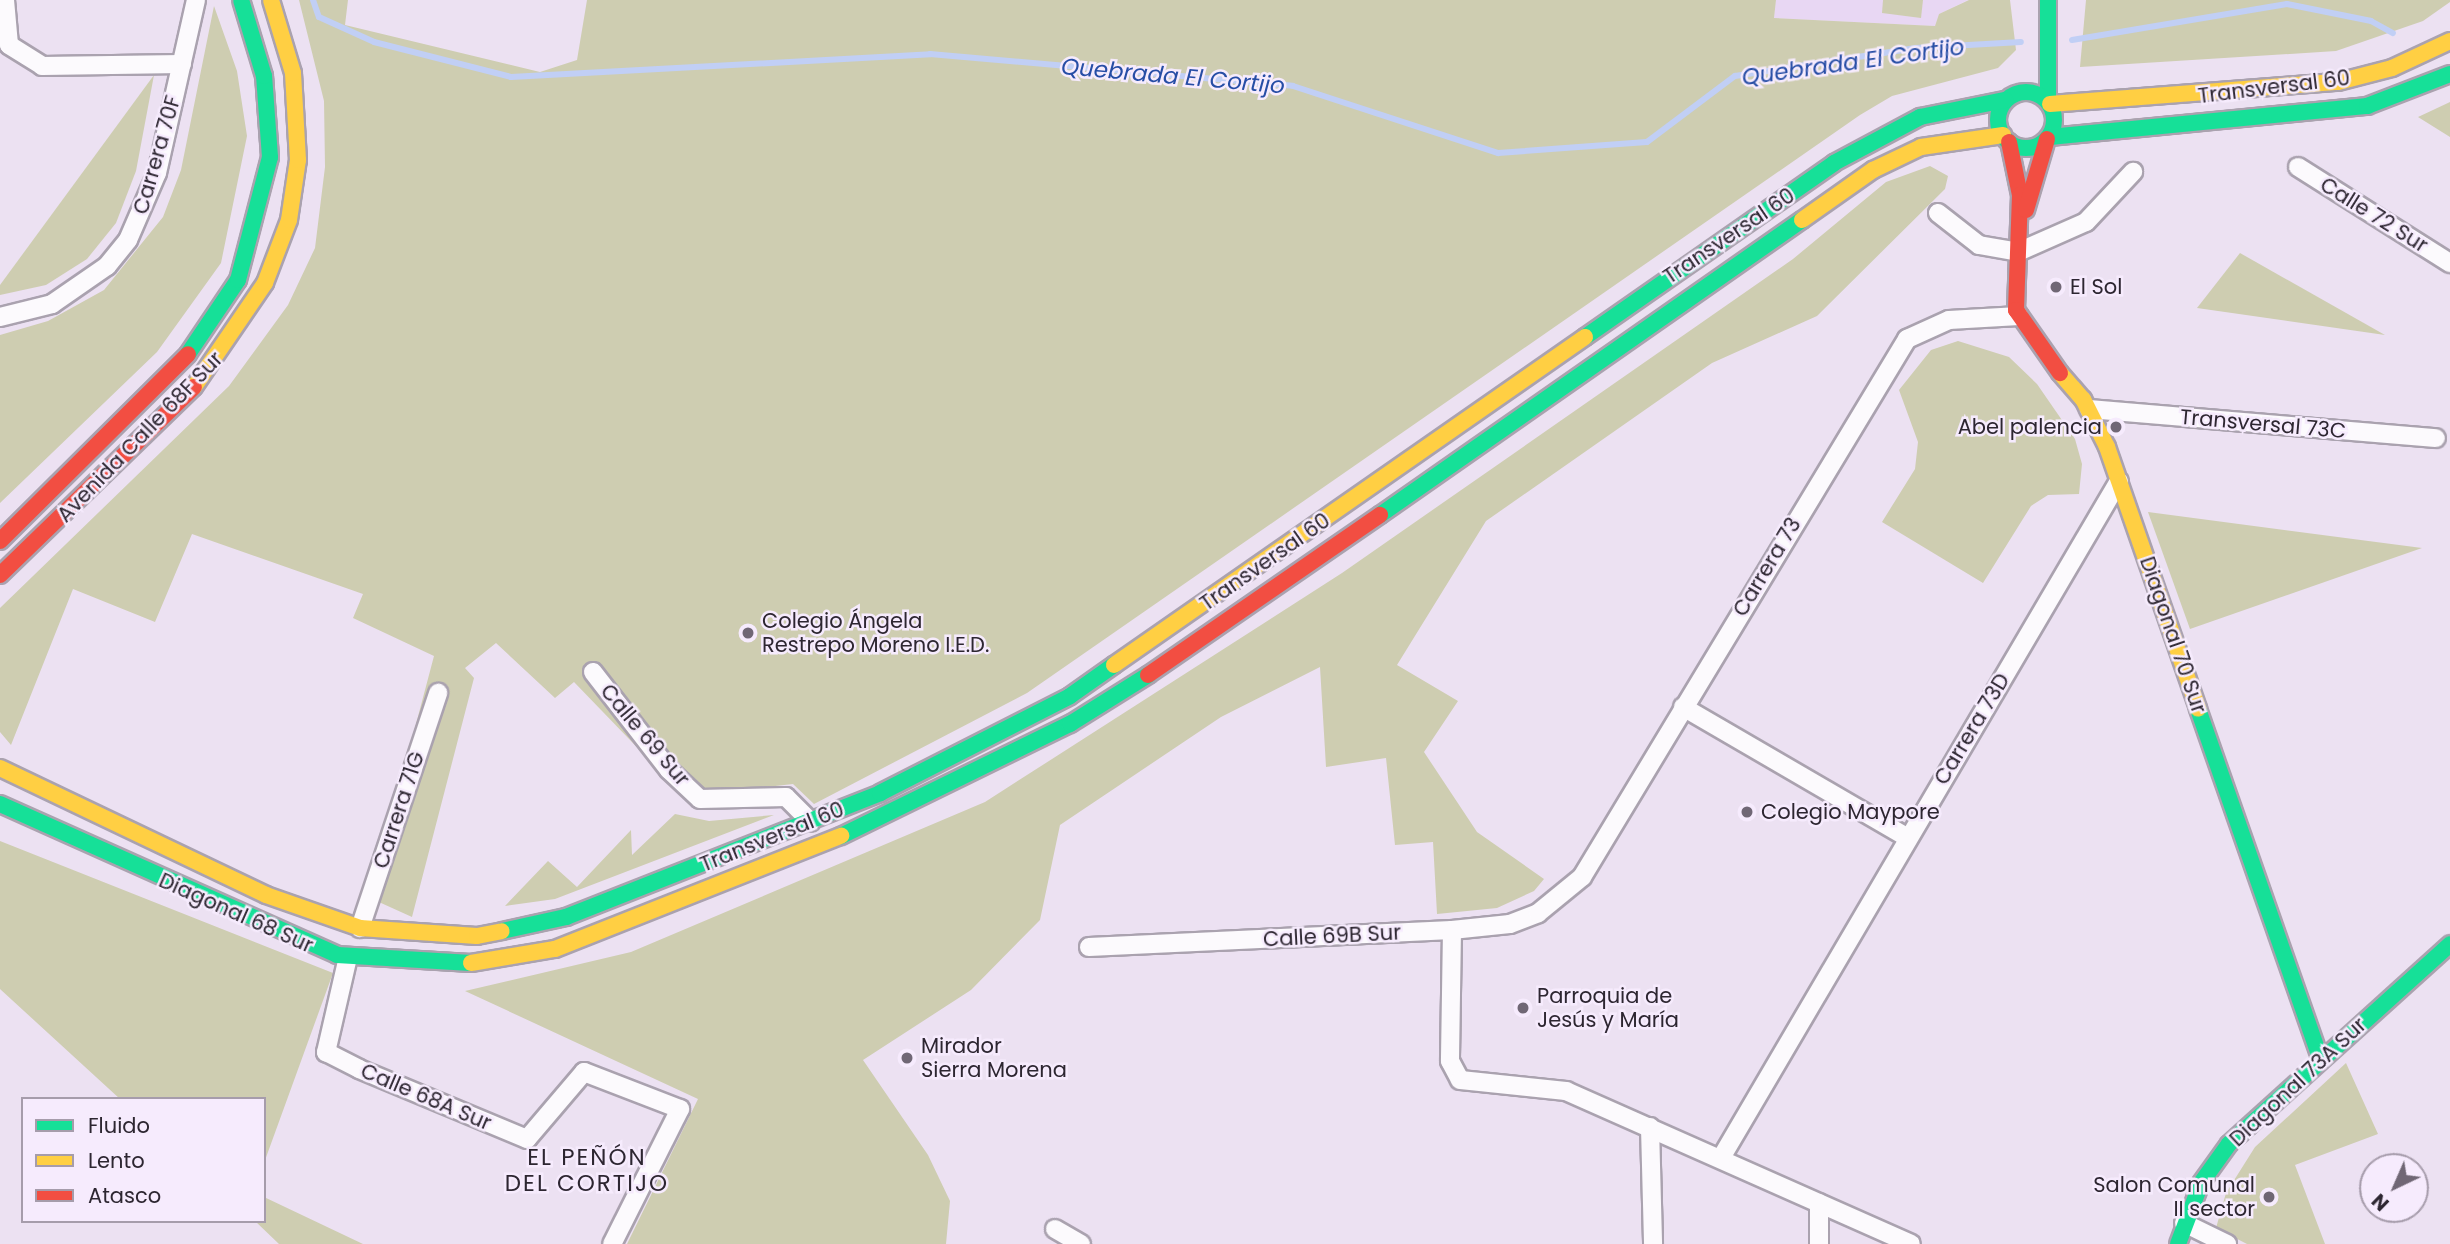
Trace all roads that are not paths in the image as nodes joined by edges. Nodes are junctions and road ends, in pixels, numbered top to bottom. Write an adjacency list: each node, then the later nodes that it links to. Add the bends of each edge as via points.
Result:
1 (5, 0): 7 (street, via 9,45 42,66)
2 (196, 0): 7 (street, Carrera 70F)
3 (241, 0): 24 (street, Avenida Calle 68F Sur, via 264,76 270,157 262,207 238,280 195,347)
4 (271, 0): 25 (street, Avenida Calle 68F Sur, via 293,73 298,160 289,220 265,283 208,373)
5 (2047, 1): 9 (street, via 2037,54); 10 (street)
6 (2450, 41): 10 (street, Transversal 60, via 2392,68 2338,82)
7 (183, 64): 20 (street, Carrera 70F, via 156,173 128,240 107,266 52,304)
8 (2450, 74): 11 (street, Transversal 60, via 2367,106)
9 (2012, 96): 10 (street); 12 (street, via 1998,117); 31 (street, Transversal 60, via 1920,117 1865,143 1547,360 1127,660 998,735)
10 (2049, 102): 11 (street, via 2055,120)
11 (2048, 138): 12 (street, via 2024,148); 16 (street)
12 (2006, 139): 16 (street); 40 (street, Transversal 60, via 1921,147 1873,170 1181,654 1070,724 843,835 575,942)
13 (2298, 167): 18 (street, Calle 72 Sur)
14 (2133, 172): 17 (street, via 2086,222)
15 (1938, 213): 17 (street, via 1979,245)
16 (2021, 228): 17 (street)
17 (2018, 252): 19 (street)
18 (2450, 263)
19 (2019, 316): 21 (street, Diagonal 70 Sur); 28 (street, Carrera 73, via 1949,320 1907,339)
20 (0, 317)
21 (2089, 409): 22 (street, Transversal 73C); 23 (street, Diagonal 70 Sur)
22 (2436, 439)
23 (2119, 481): 32 (street, Carrera 73D); 41 (street, Diagonal 70 Sur)
24 (0, 541)
25 (0, 575)
26 (593, 672): 31 (street, Calle 69 Sur, via 669,770 700,799 786,797)
27 (438, 693): 34 (street, Carrera 71G)
28 (1683, 707): 32 (street); 33 (street, Carrera 73)
29 (0, 768): 34 (street, Diagonal 68 Sur, via 266,895)
30 (0, 804): 39 (street, Diagonal 68 Sur, via 293,939)
31 (811, 822): 36 (street, Transversal 60, via 566,917)
32 (1908, 838): 43 (street, Carrera 73D)
33 (1566, 894): 35 (street, Calle 69B Sur, via 1510,925)
34 (360, 928): 36 (street, Diagonal 68 Sur)
35 (1452, 930): 38 (street, Calle 69B Sur); 42 (street, via 1450,1061 1460,1080 1566,1091)
36 (477, 936)
37 (2450, 944): 41 (street, Diagonal 73A Sur)
38 (1089, 947)
39 (348, 957): 40 (street, Diagonal 68 Sur, via 416,966); 47 (street, Calle 68A Sur, via 326,1052 527,1139 584,1072 680,1109)
40 (487, 964)
41 (2320, 1056): 45 (street, Diagonal 73A Sur, via 2217,1159)
42 (1650, 1127): 43 (street); 49 (street)
43 (1721, 1157): 44 (street)
44 (1819, 1203): 50 (street); 51 (street)
45 (2184, 1223): 52 (street, Diagonal 73A Sur); 53 (street)
46 (1055, 1229): 48 (street)
47 (612, 1244)
48 (1081, 1244)
49 (1653, 1244)
50 (1819, 1244)
51 (1911, 1244)
52 (2178, 1244)
53 (2227, 1244)

